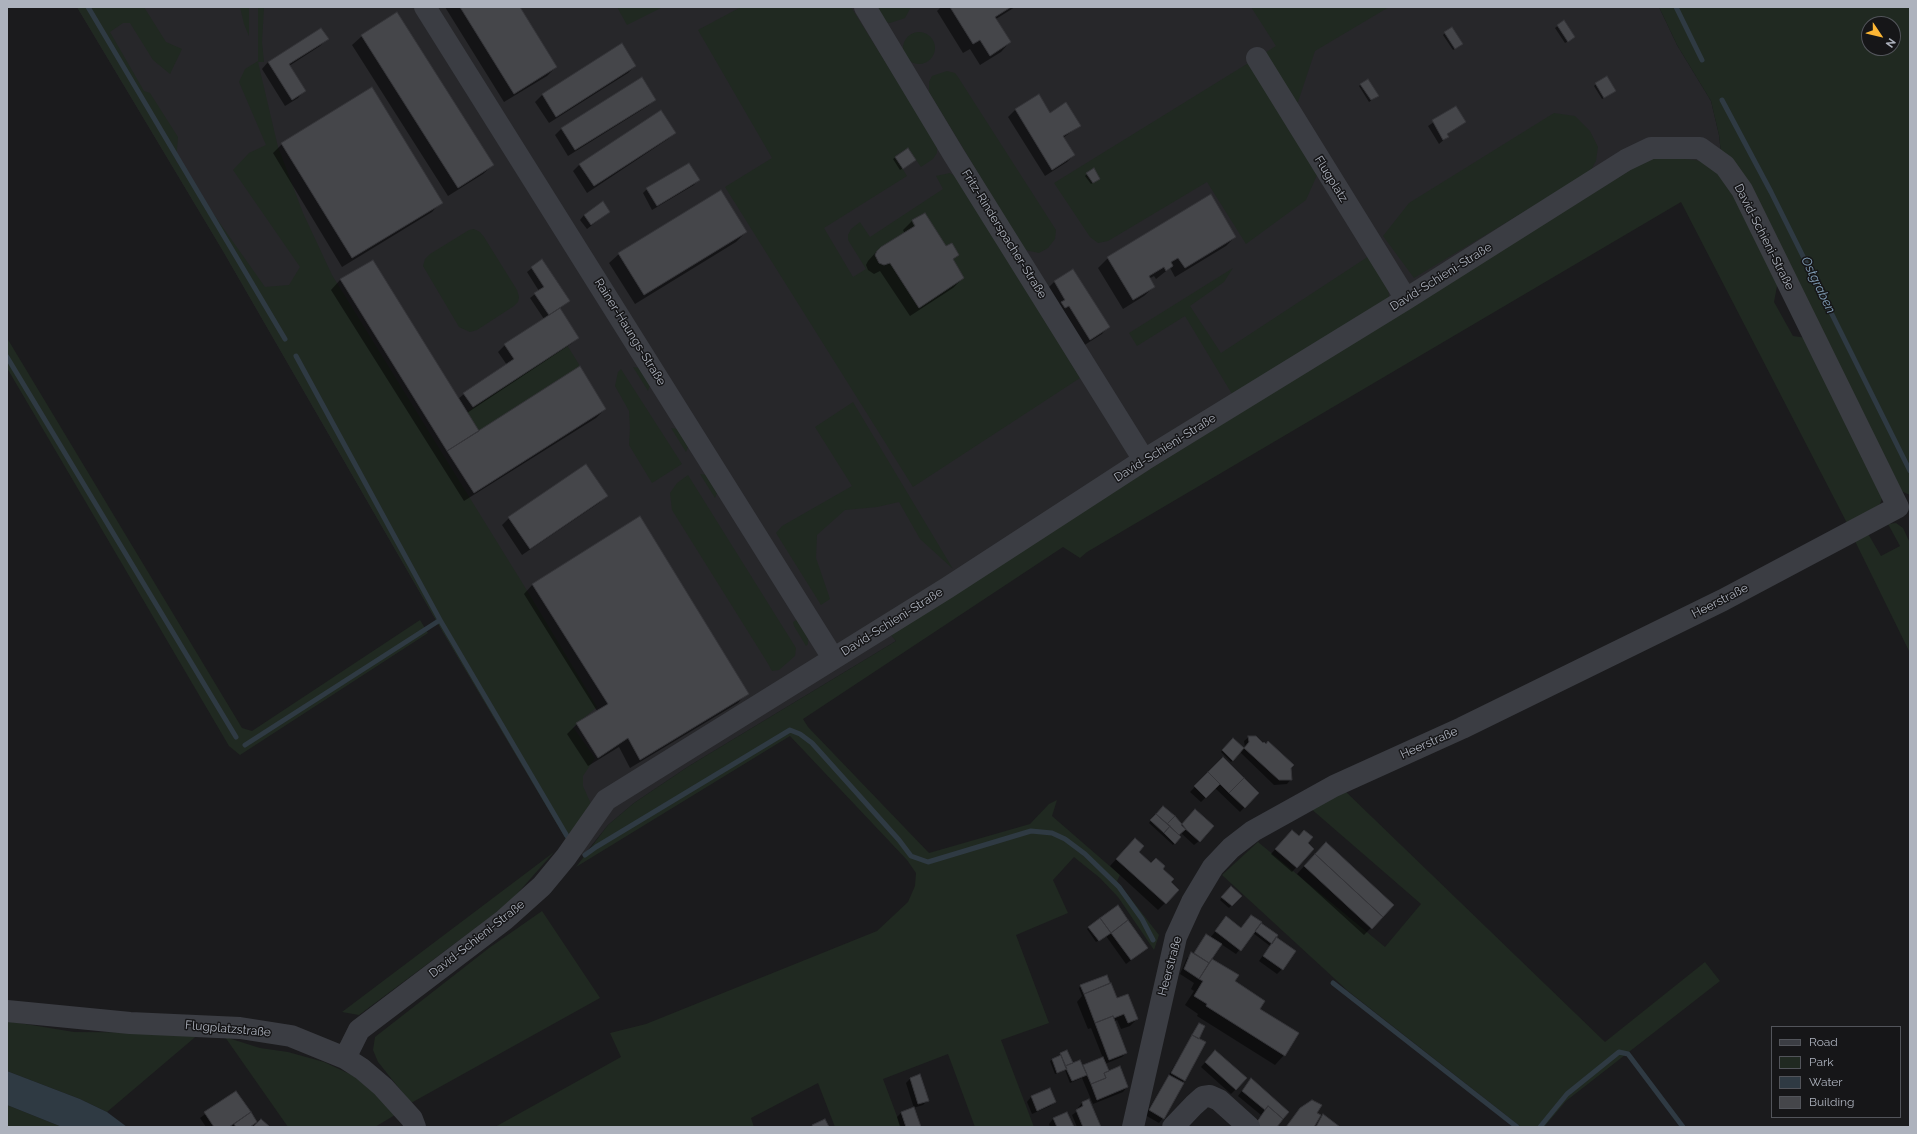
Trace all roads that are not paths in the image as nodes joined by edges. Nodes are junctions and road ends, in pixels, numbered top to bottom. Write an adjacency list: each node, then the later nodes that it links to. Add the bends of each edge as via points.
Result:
1 (426, 7): 7 (street, Rainer-Haungs-Straße)
2 (865, 7): 5 (street, Fritz-Rinderspacher-Straße)
3 (1257, 58): 4 (street, Flugplatz)
4 (1406, 299): 5 (street, David-Schieni-Straße); 6 (street, David-Schieni-Straße, via 1626,160 1651,148 1700,148 1725,166 1742,190)
5 (1144, 460): 7 (street, David-Schieni-Straße, via 953,584)
6 (1898, 507): 11 (street, Heerstraße, via 1716,604 1462,728 1334,786 1253,831 1231,848 1213,867 1192,902 1176,937)
7 (833, 658): 9 (street, David-Schieni-Straße, via 606,800 542,886 504,920 359,1030)
8 (7, 1011): 9 (street, Flugplatzstraße, via 130,1024 240,1028 291,1036)
9 (344, 1058): 10 (street, Flugplatzstraße, via 384,1087 412,1119)
10 (415, 1127)
11 (1133, 1127)
12 (1173, 1127): 13 (street, via 1198,1101 1210,1096 1219,1100)
13 (1249, 1127)

